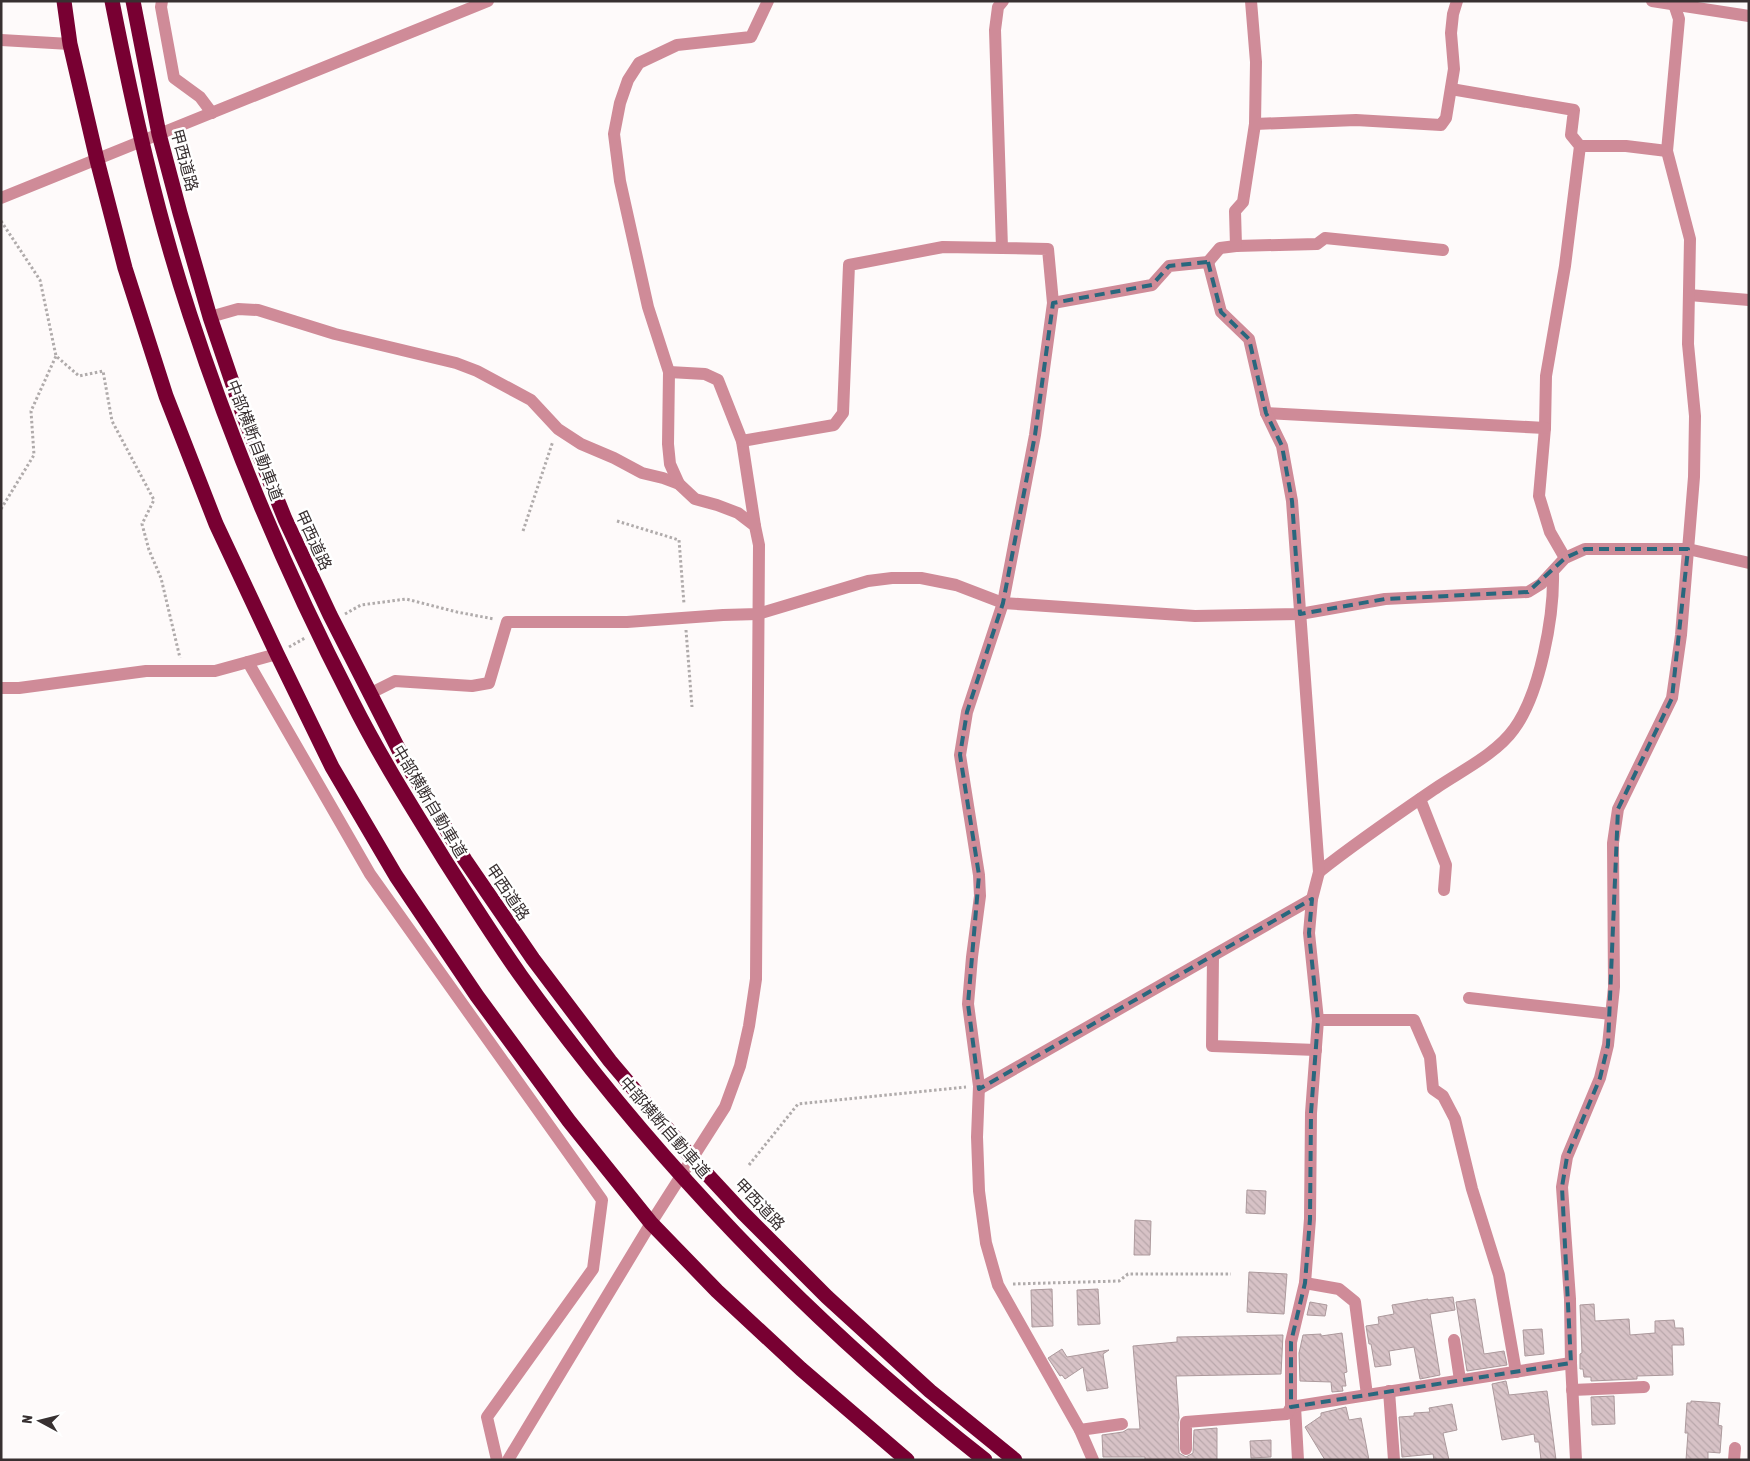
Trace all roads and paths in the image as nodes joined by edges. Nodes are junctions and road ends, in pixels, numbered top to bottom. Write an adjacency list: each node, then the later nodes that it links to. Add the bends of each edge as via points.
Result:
1 (64, 1): 14 (highway)
2 (112, 1): 91 (highway, 中部横断自動車道, bridge, via 132,102 159,211 223,411 304,603 352,702 405,796 520,975 648,1137 794,1294 869,1364)
3 (133, 1): 18 (highway, 甲西道路)
4 (162, 1): 16 (street, via 174,78 200,97)
5 (488, 1): 16 (street)
6 (768, 1): 33 (street, via 751,38 677,45 639,63 620,102 614,134 620,181 648,308)
7 (1003, 1): 25 (street, via 998,7 995,30)
8 (1251, 1): 17 (street, via 1256,62)
9 (1456, 1): 15 (street, via 1451,34 1454,69)
10 (1652, 1): 11 (street)
11 (1674, 3): 12 (street); 20 (street, via 1679,19)
12 (1749, 16)
13 (1, 40): 14 (street)
14 (70, 44): 21 (highway)
15 (1451, 89): 17 (street, via 1446,118 1441,126 1356,120); 19 (street, via 1574,110 1571,135)
16 (212, 113): 18 (street)
17 (1255, 124): 24 (street, via 1243,202 1235,211)
18 (159, 134): 21 (street); 31 (highway, 甲西道路)
19 (1580, 146): 20 (street, via 1626,146); 35 (street, via 1565,266 1546,376)
20 (1667, 151): 28 (street, via 1690,239)
21 (97, 160): 22 (street); 54 (highway, via 125,268 166,396 216,524)
22 (1, 198)
23 (1, 221): 32 (path, via 40,280)
24 (1236, 246): 26 (street, via 1317,244 1325,238); 27 (street, via 1220,248)
25 (1002, 248): 30 (street, via 1048,249); 37 (street, via 943,247 850,265 843,413 834,425)
26 (1443, 250)
27 (1208, 262): 30 (street, via 1169,266 1152,285); 34 (street, via 1221,312 1248,340)
28 (1689, 295): 29 (street); 43 (street, via 1688,344 1695,416)
29 (1749, 300)
30 (1053, 303): 47 (street, via 1035,434)
31 (210, 317): 36 (street, via 238,309 258,310 335,334 456,363 531,400); 51 (highway, 甲西道路, via 244,417 285,519)
32 (56, 356): 39 (path, via 32,411 34,455); 56 (path, via 79,376 103,371 112,421 154,500 142,524 161,578)
33 (669, 372): 37 (street, via 705,374 718,380); 38 (street, via 668,444 670,464)
34 (1266, 413): 35 (street); 49 (street, via 1282,446 1292,501)
35 (1545, 428): 44 (street, via 1539,496 1550,532)
36 (558, 429): 38 (street, via 580,444 642,473); 42 (path)
37 (742, 441): 41 (street)
38 (679, 484): 41 (street, via 695,500 738,513)
39 (1, 510)
40 (617, 521): 50 (path, via 679,540)
41 (755, 526): 48 (street, via 759,545)
42 (523, 531)
43 (1688, 550): 44 (street, via 1585,548); 45 (street); 66 (street, via 1672,698 1618,809 1613,843 1614,987)
44 (1565, 558): 46 (street)
45 (1749, 563)
46 (1553, 573): 49 (street, via 1528,592 1386,599); 60 (street, via 1544,647 1526,711 1513,731 1489,753)
47 (1003, 603): 48 (street, via 956,585 921,578 892,578 868,581); 49 (street, via 1195,616); 69 (street, via 967,712 960,755 979,875 980,896 968,1004)
48 (758, 614): 50 (street); 70 (street, via 756,979 750,1026 740,1066 725,1107)
49 (1300, 614): 61 (street)
50 (685, 618): 52 (street, via 627,622); 59 (path)
51 (333, 621): 52 (path, via 361,605 406,599); 58 (highway, 甲西道路)
52 (507, 622): 58 (street, via 489,683 472,686 395,681)
53 (309, 635): 54 (path)
54 (277, 654): 55 (street); 72 (highway, via 332,766 396,876 477,996 569,1121)
55 (248, 662): 56 (street, via 216,671); 88 (street, via 370,874 602,1200 593,1270 488,1416)
56 (183, 671): 57 (street, via 146,671)
57 (1, 688)
58 (370, 694): 70 (highway, 甲西道路, via 403,758 444,826 533,959 610,1061)
59 (692, 707)
60 (1420, 799): 61 (street); 62 (street, via 1446,865)
61 (1319, 872): 63 (street)
62 (1444, 890)
63 (1312, 899): 64 (street); 67 (street, via 1309,933)
64 (1213, 956): 68 (street, via 1212,1046); 69 (street)
65 (1469, 998): 66 (street)
66 (1611, 1014): 77 (street, via 1600,1078 1567,1157 1562,1187)
67 (1318, 1020): 68 (street); 78 (street, via 1414,1020 1430,1057 1433,1089 1443,1096 1455,1119 1472,1189 1499,1275)
68 (1316, 1050): 74 (street)
69 (979, 1088): 71 (path, via 798,1104); 75 (street, via 976,1137 979,1191 986,1243)
70 (692, 1158): 72 (street); 92 (highway, 甲西道路, via 827,1297 930,1391)
71 (749, 1166)
72 (651, 1223): 89 (street); 90 (highway, via 800,1369)
73 (1231, 1274): 75 (path, via 1128,1274 1118,1281)
74 (1305, 1283): 83 (street, via 1339,1289 1355,1302); 84 (street, via 1291,1342)
75 (998, 1285): 86 (street)
76 (1454, 1340): 79 (street)
77 (1571, 1363): 78 (street); 81 (street)
78 (1516, 1372): 79 (street)
79 (1460, 1380): 82 (street)
80 (1644, 1387): 81 (street)
81 (1572, 1390): 96 (street)
82 (1389, 1391): 83 (street); 95 (street)
83 (1367, 1395): 84 (street)
84 (1293, 1406): 87 (street, via 1287,1414 1186,1422); 94 (street)
85 (1122, 1424): 86 (street)
86 (1080, 1430): 93 (street)
87 (1186, 1449)
88 (497, 1460)
89 (508, 1460)
90 (907, 1460)
91 (985, 1460)
92 (1015, 1460)
93 (1093, 1460)
94 (1298, 1460)
95 (1394, 1460)
96 (1576, 1460)

